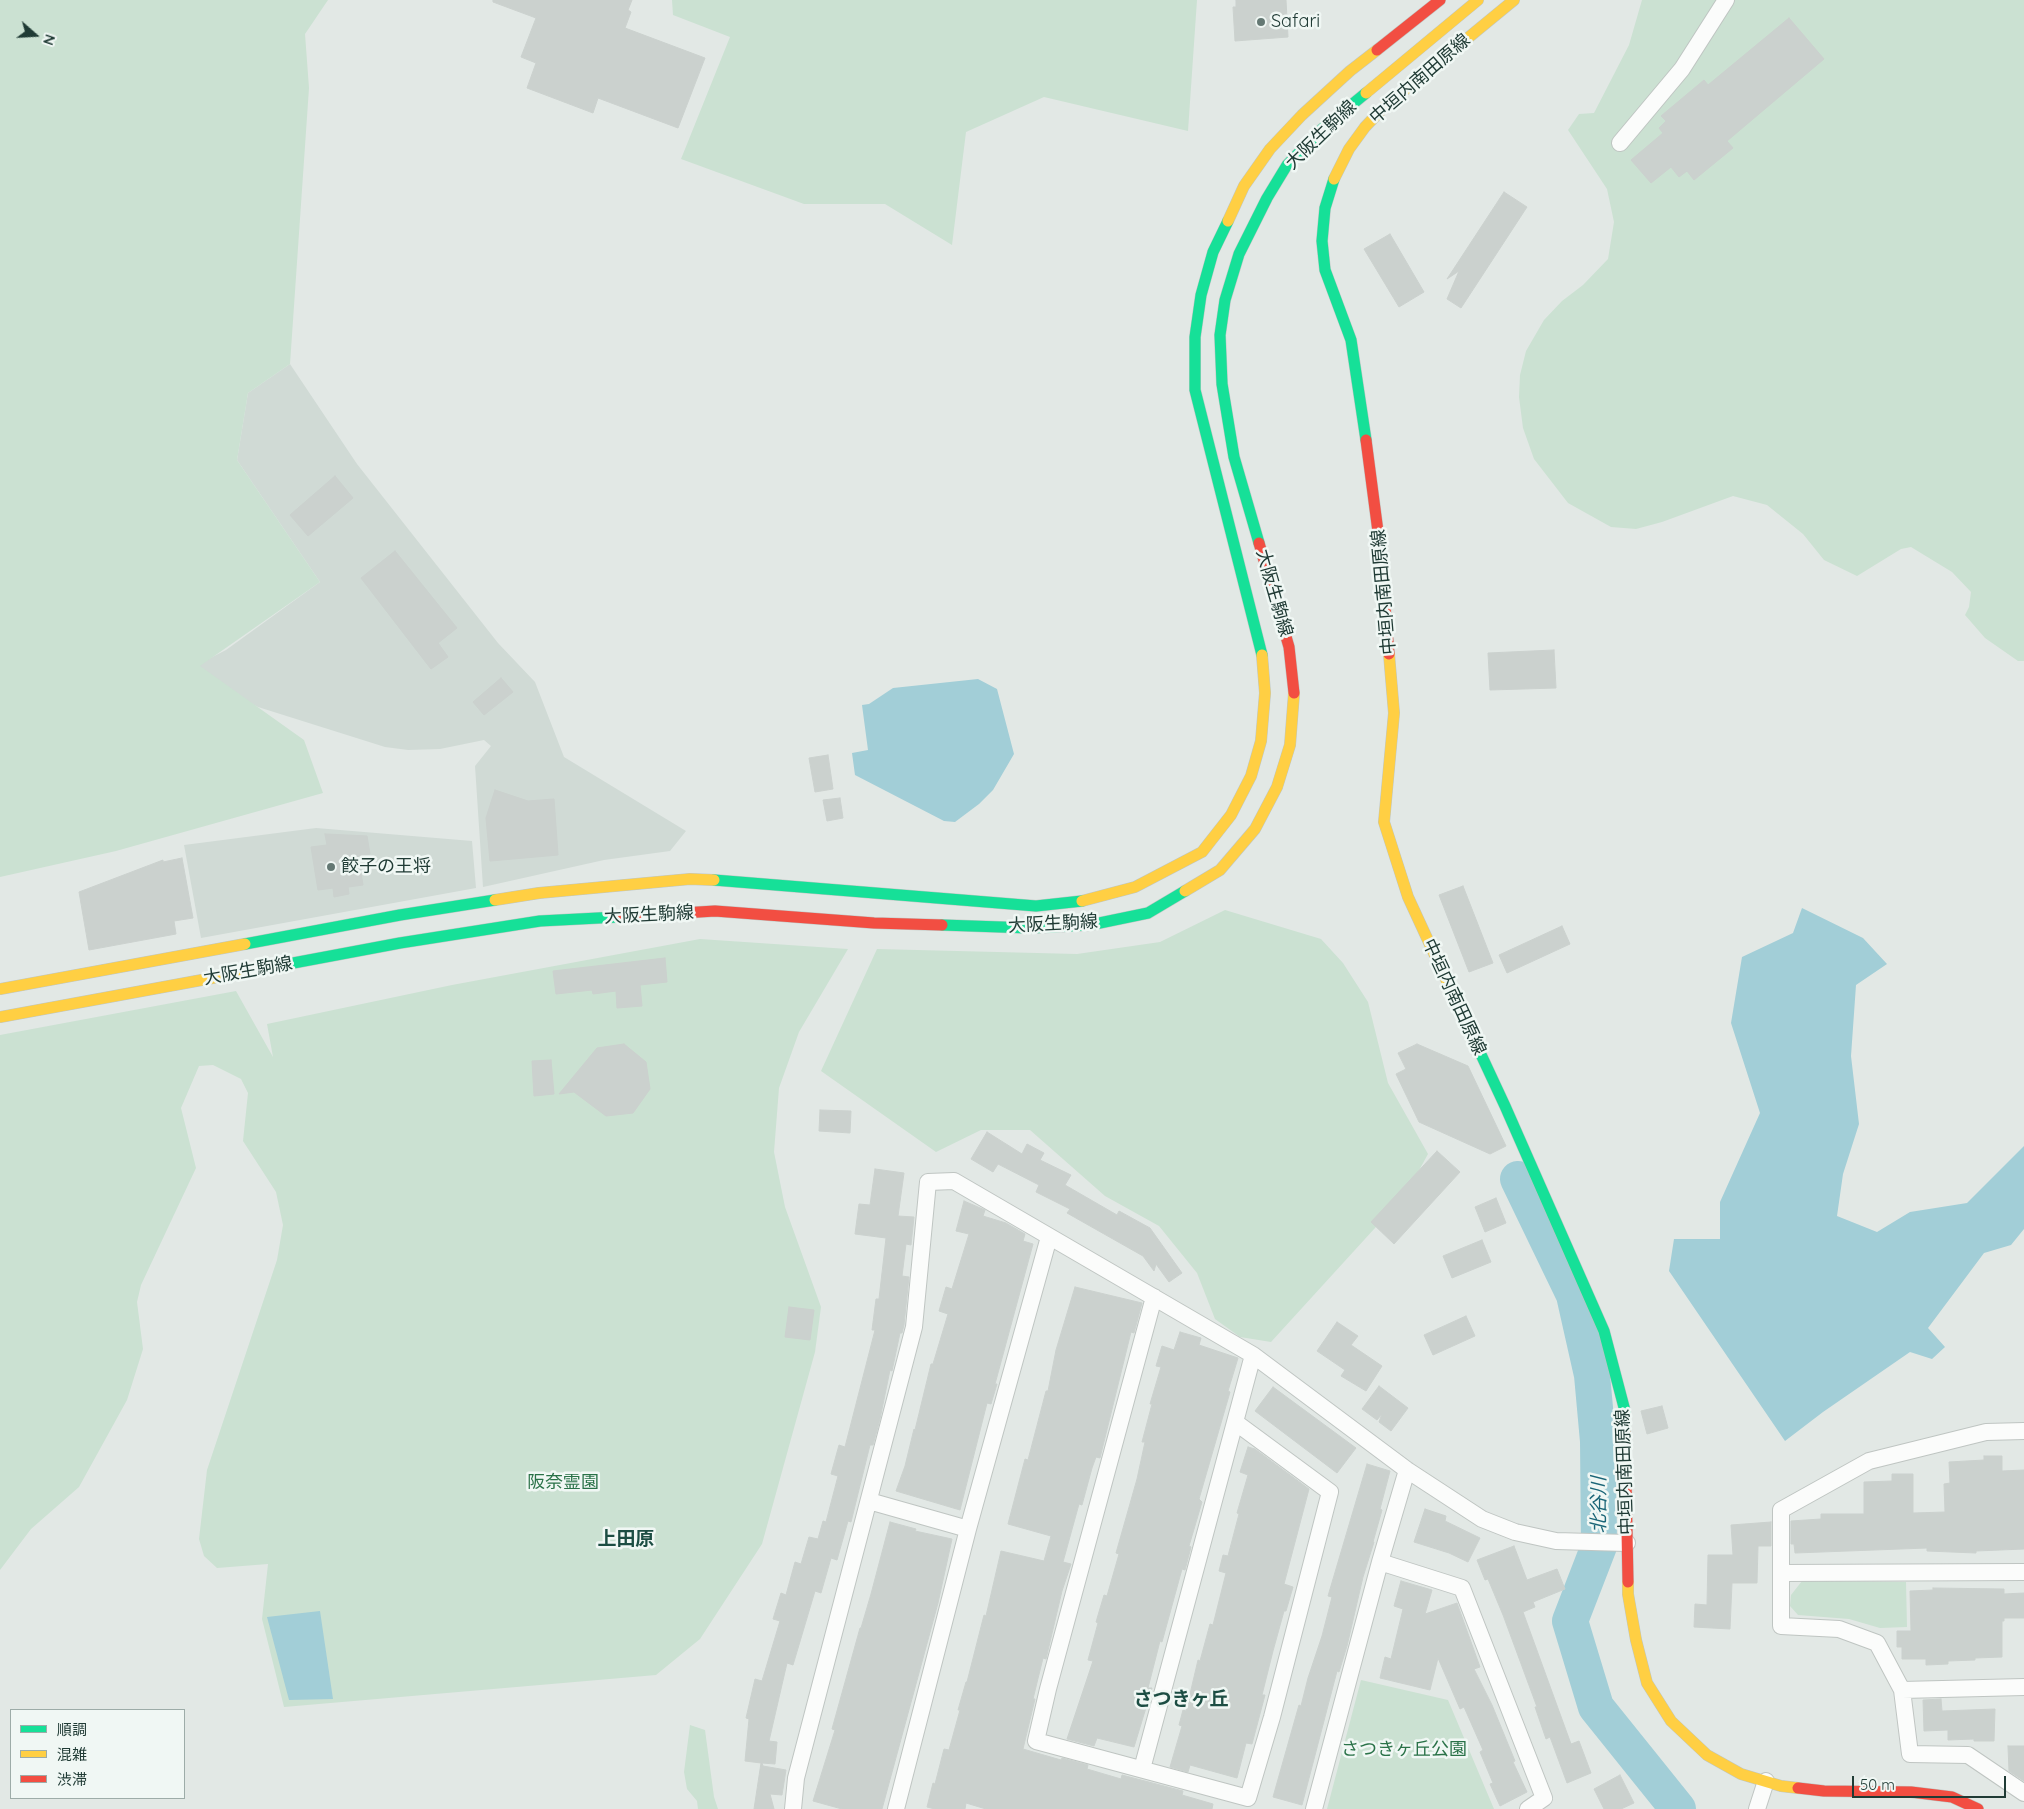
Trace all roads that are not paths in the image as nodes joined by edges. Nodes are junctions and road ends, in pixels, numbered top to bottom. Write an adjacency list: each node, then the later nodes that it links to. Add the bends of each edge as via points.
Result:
1 (1440, 0): 6 (main road, 大阪生駒線, via 1350,71 1270,149 1244,186 1213,252 1201,296 1195,337 1195,390 1262,654 1265,693 1261,741 1251,776 1231,815 1202,852 1135,887 1086,901 1036,906)
2 (1478, 0): 6 (main road, 大阪生駒線, via 1322,128 1288,165 1266,198 1239,254 1225,300 1220,335 1222,384 1234,457 1289,647 1294,692 1290,745 1277,787 1255,829 1220,870 1148,913 1090,925 1030,928)
3 (1514, 0): 17 (main road, 中垣内南田原線, via 1384,107 1365,127 1332,182 1325,208 1322,241 1325,270 1351,340 1380,546 1394,713 1384,822 1408,897 1604,1331 1625,1411)
4 (1726, 0): 5 (street, via 1682,69)
5 (1620, 143)
6 (833, 906): 7 (main road, 大阪生駒線, via 775,884 690,879 539,892); 8 (main road, 大阪生駒線, via 540,921 400,943)
7 (0, 990)
8 (0, 1017)
9 (1049, 1237): 10 (street); 15 (street, via 954,1180 928,1182 914,1328); 16 (street)
10 (1154, 1297): 11 (street); 23 (street, via 1036,1741)
11 (1253, 1355): 12 (street); 14 (street)
12 (1235, 1422): 23 (street); 23 (street, via 1330,1492 1272,1717 1248,1798)
13 (2024, 1431): 20 (street, via 1986,1432 1869,1461 1781,1510)
14 (1407, 1470): 17 (street, via 1482,1519 1516,1532 1556,1541); 18 (street)
15 (869, 1501): 16 (street); 26 (street, via 796,1778)
16 (968, 1529): 27 (street)
17 (1626, 1543): 24 (main road, 中垣内南田原線, via 1628,1594 1647,1683 1671,1722 1707,1755 1742,1774)
18 (1380, 1562): 28 (street); 29 (street, via 1462,1588 1544,1798)
19 (2024, 1572): 20 (street)
20 (1782, 1573): 22 (street, via 1780,1626 1839,1629 1877,1643)
21 (2024, 1687): 22 (street)
22 (1902, 1690): 25 (street, via 1910,1754 1968,1755)
23 (1142, 1769)
24 (1766, 1781): 30 (street); 31 (main road, 中垣内南田原線, via 1824,1791 1911,1792 1952,1798)
25 (2024, 1793)
26 (793, 1809)
27 (896, 1809)
28 (1314, 1809)
29 (1528, 1809)
30 (1757, 1809)
31 (1978, 1809)

